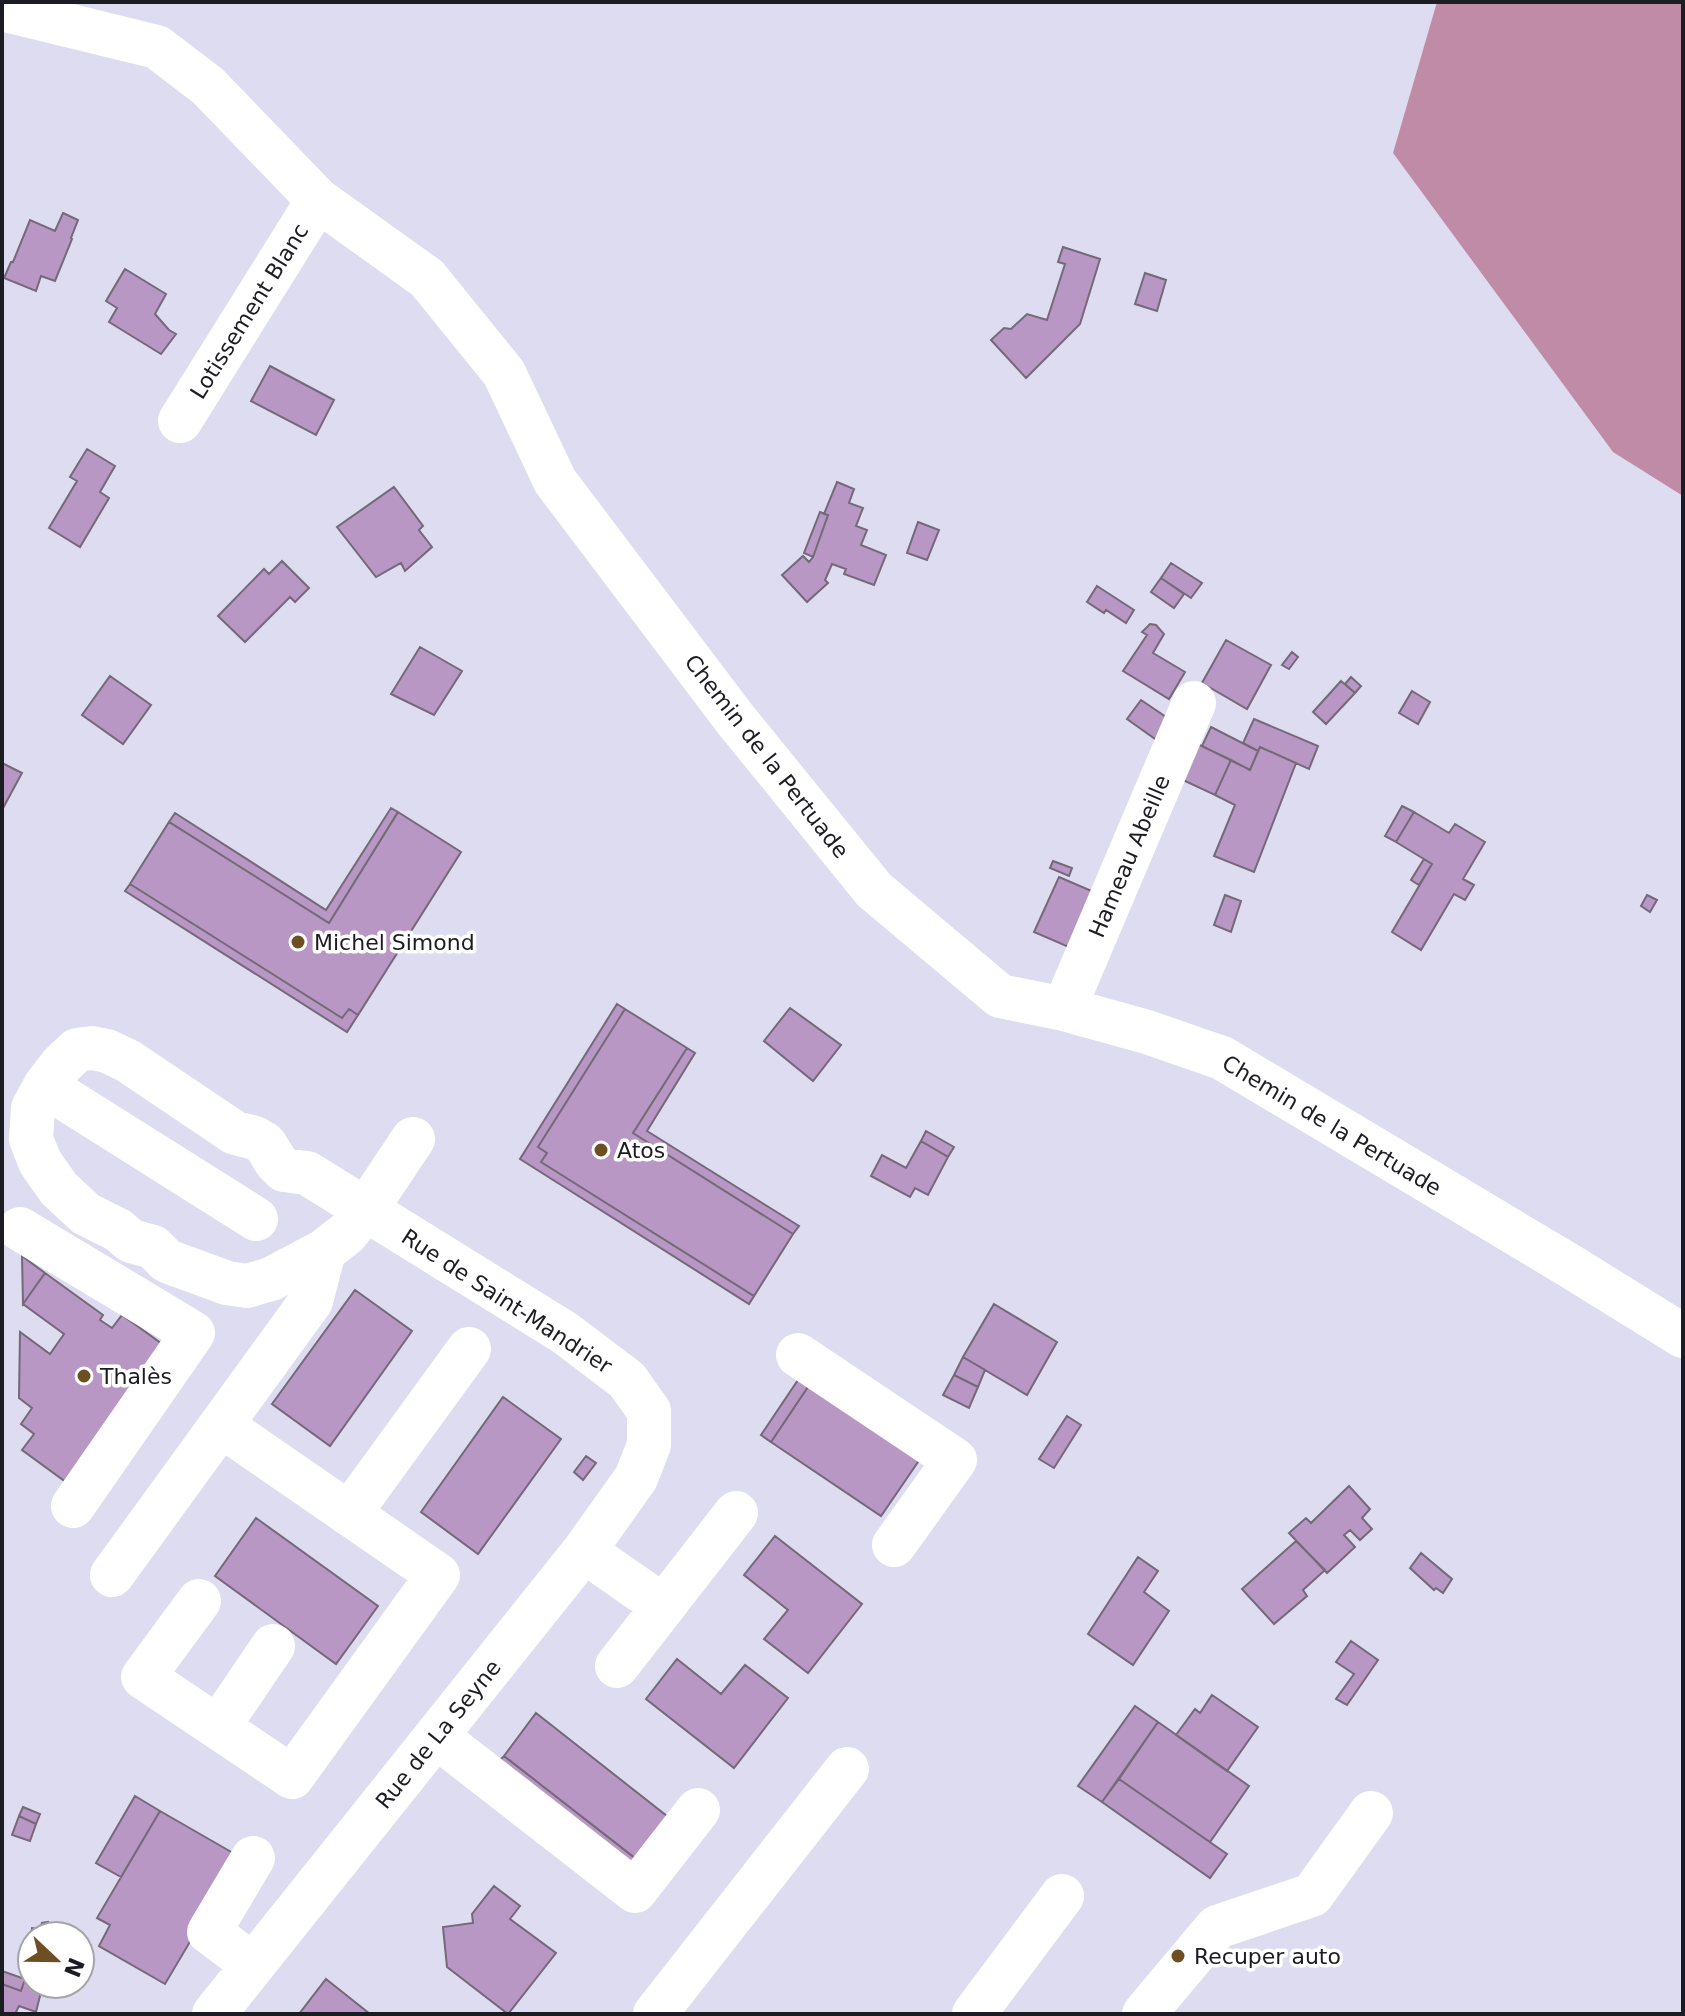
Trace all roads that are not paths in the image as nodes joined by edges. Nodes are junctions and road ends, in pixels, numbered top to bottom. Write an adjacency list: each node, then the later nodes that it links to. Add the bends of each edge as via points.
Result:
1 (2, 9): 2 (street, Chemin de la Pertuade, via 157,47 208,86)
2 (318, 200): 3 (street, Lotissement Blanc); 5 (street, Chemin de la Pertuade, via 427,278 504,373 555,481 735,719 874,890 1000,996)
3 (180, 421)
4 (1194, 703): 5 (street, Hameau Abeille)
5 (1064, 1009): 14 (street, Chemin de la Pertuade, via 1222,1058)
6 (45, 1086): 8 (street, Rue de Saint-Mandrier, via 77,1050 107,1051 235,1133 265,1144 284,1170 307,1173); 9 (street); 12 (street, Rue de Saint-Mandrier, via 33,1108 31,1139 59,1189 86,1214)
7 (413, 1139): 8 (street, Rue de Saint-Mandrier)
8 (365, 1211): 11 (street, Rue de Saint-Mandrier); 18 (street, Rue de Saint-Mandrier, via 565,1333 627,1380 649,1411)
9 (256, 1219)
10 (20, 1229): 13 (street)
11 (324, 1251): 12 (street, Rue de Saint-Mandrier, via 247,1286); 17 (street, via 311,1301)
12 (181, 1265): 13 (street)
13 (154, 1309): 19 (street, via 193,1333)
14 (1683, 1336)
15 (469, 1349): 21 (street)
16 (798, 1355): 22 (street, via 955,1460)
17 (222, 1426): 21 (street); 24 (street)
18 (649, 1445): 23 (street, Rue de La Seyne, via 636,1478)
19 (73, 1506)
20 (736, 1513): 26 (street)
21 (349, 1514): 29 (street, via 438,1575 292,1777)
22 (894, 1545)
23 (584, 1551): 26 (street); 30 (street, Rue de La Seyne)
24 (112, 1575)
25 (199, 1601): 29 (street, via 143,1677)
26 (663, 1606): 28 (street)
27 (273, 1646): 29 (street)
28 (617, 1666)
29 (218, 1727)
30 (436, 1736): 32 (street, via 635,1891); 36 (street, Rue de La Seyne)
31 (847, 1769): 38 (street)
32 (698, 1810)
33 (1371, 1813): 40 (street, via 1312,1895 1217,1927)
34 (253, 1858): 36 (street, via 209,1932)
35 (1062, 1896): 39 (street)
36 (253, 1965): 37 (street, Rue de La Seyne)
37 (214, 2014)
38 (655, 2014)
39 (974, 2014)
40 (1144, 2014)

